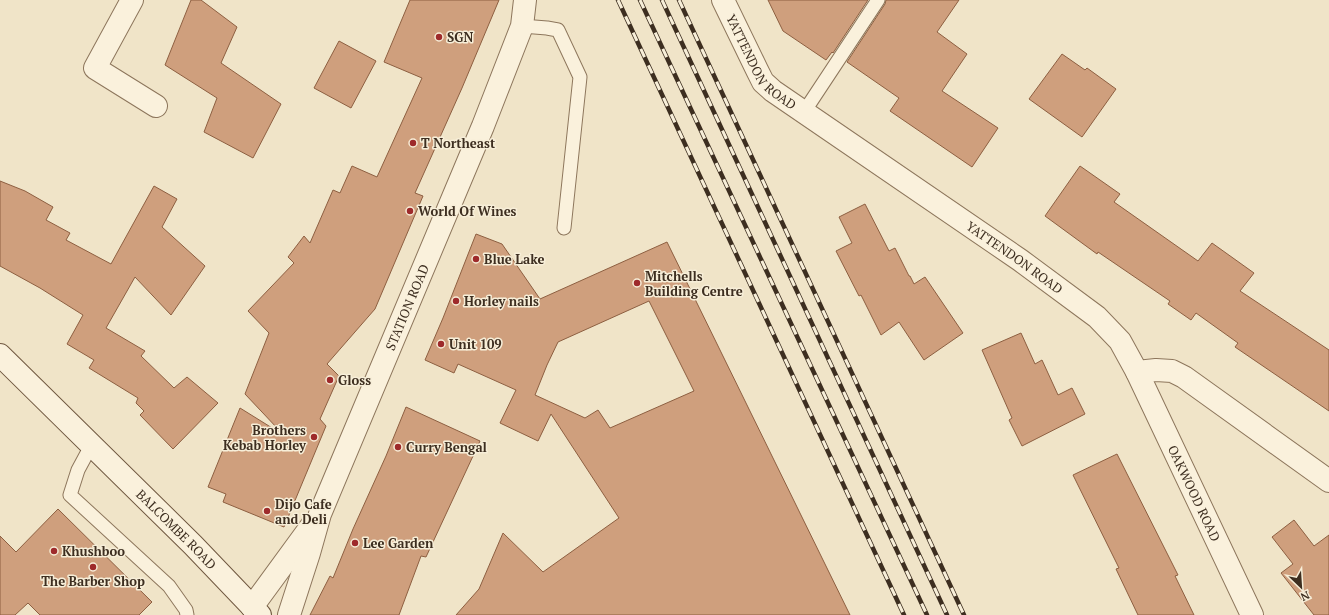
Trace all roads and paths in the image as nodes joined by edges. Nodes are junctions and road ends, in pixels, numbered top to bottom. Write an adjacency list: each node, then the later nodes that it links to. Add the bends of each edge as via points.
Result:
1 (132, 0): 6 (street, via 95,68)
2 (525, 0): 5 (street, STATION ROAD)
3 (722, 0): 7 (street, YATTENDON ROAD, via 763,82)
4 (878, 0): 7 (lane)
5 (522, 26): 8 (lane, via 558,30 580,77); 13 (street, STATION ROAD, via 483,126)
6 (156, 106)
7 (804, 112): 10 (street, YATTENDON ROAD, via 1020,260 1097,317 1120,341)
8 (564, 228)
9 (0, 355): 11 (street, BALCOMBE ROAD)
10 (1137, 372): 12 (street, via 1172,371 1184,377); 17 (street, OAKWOOD ROAD)
11 (92, 444): 14 (street, BALCOMBE ROAD); 15 (lane, via 78,470 70,495 169,586)
12 (1329, 481)
13 (320, 514): 14 (street); 16 (street, STATION ROAD)
14 (256, 611)
15 (187, 615)
16 (289, 615)
17 (1252, 615)

